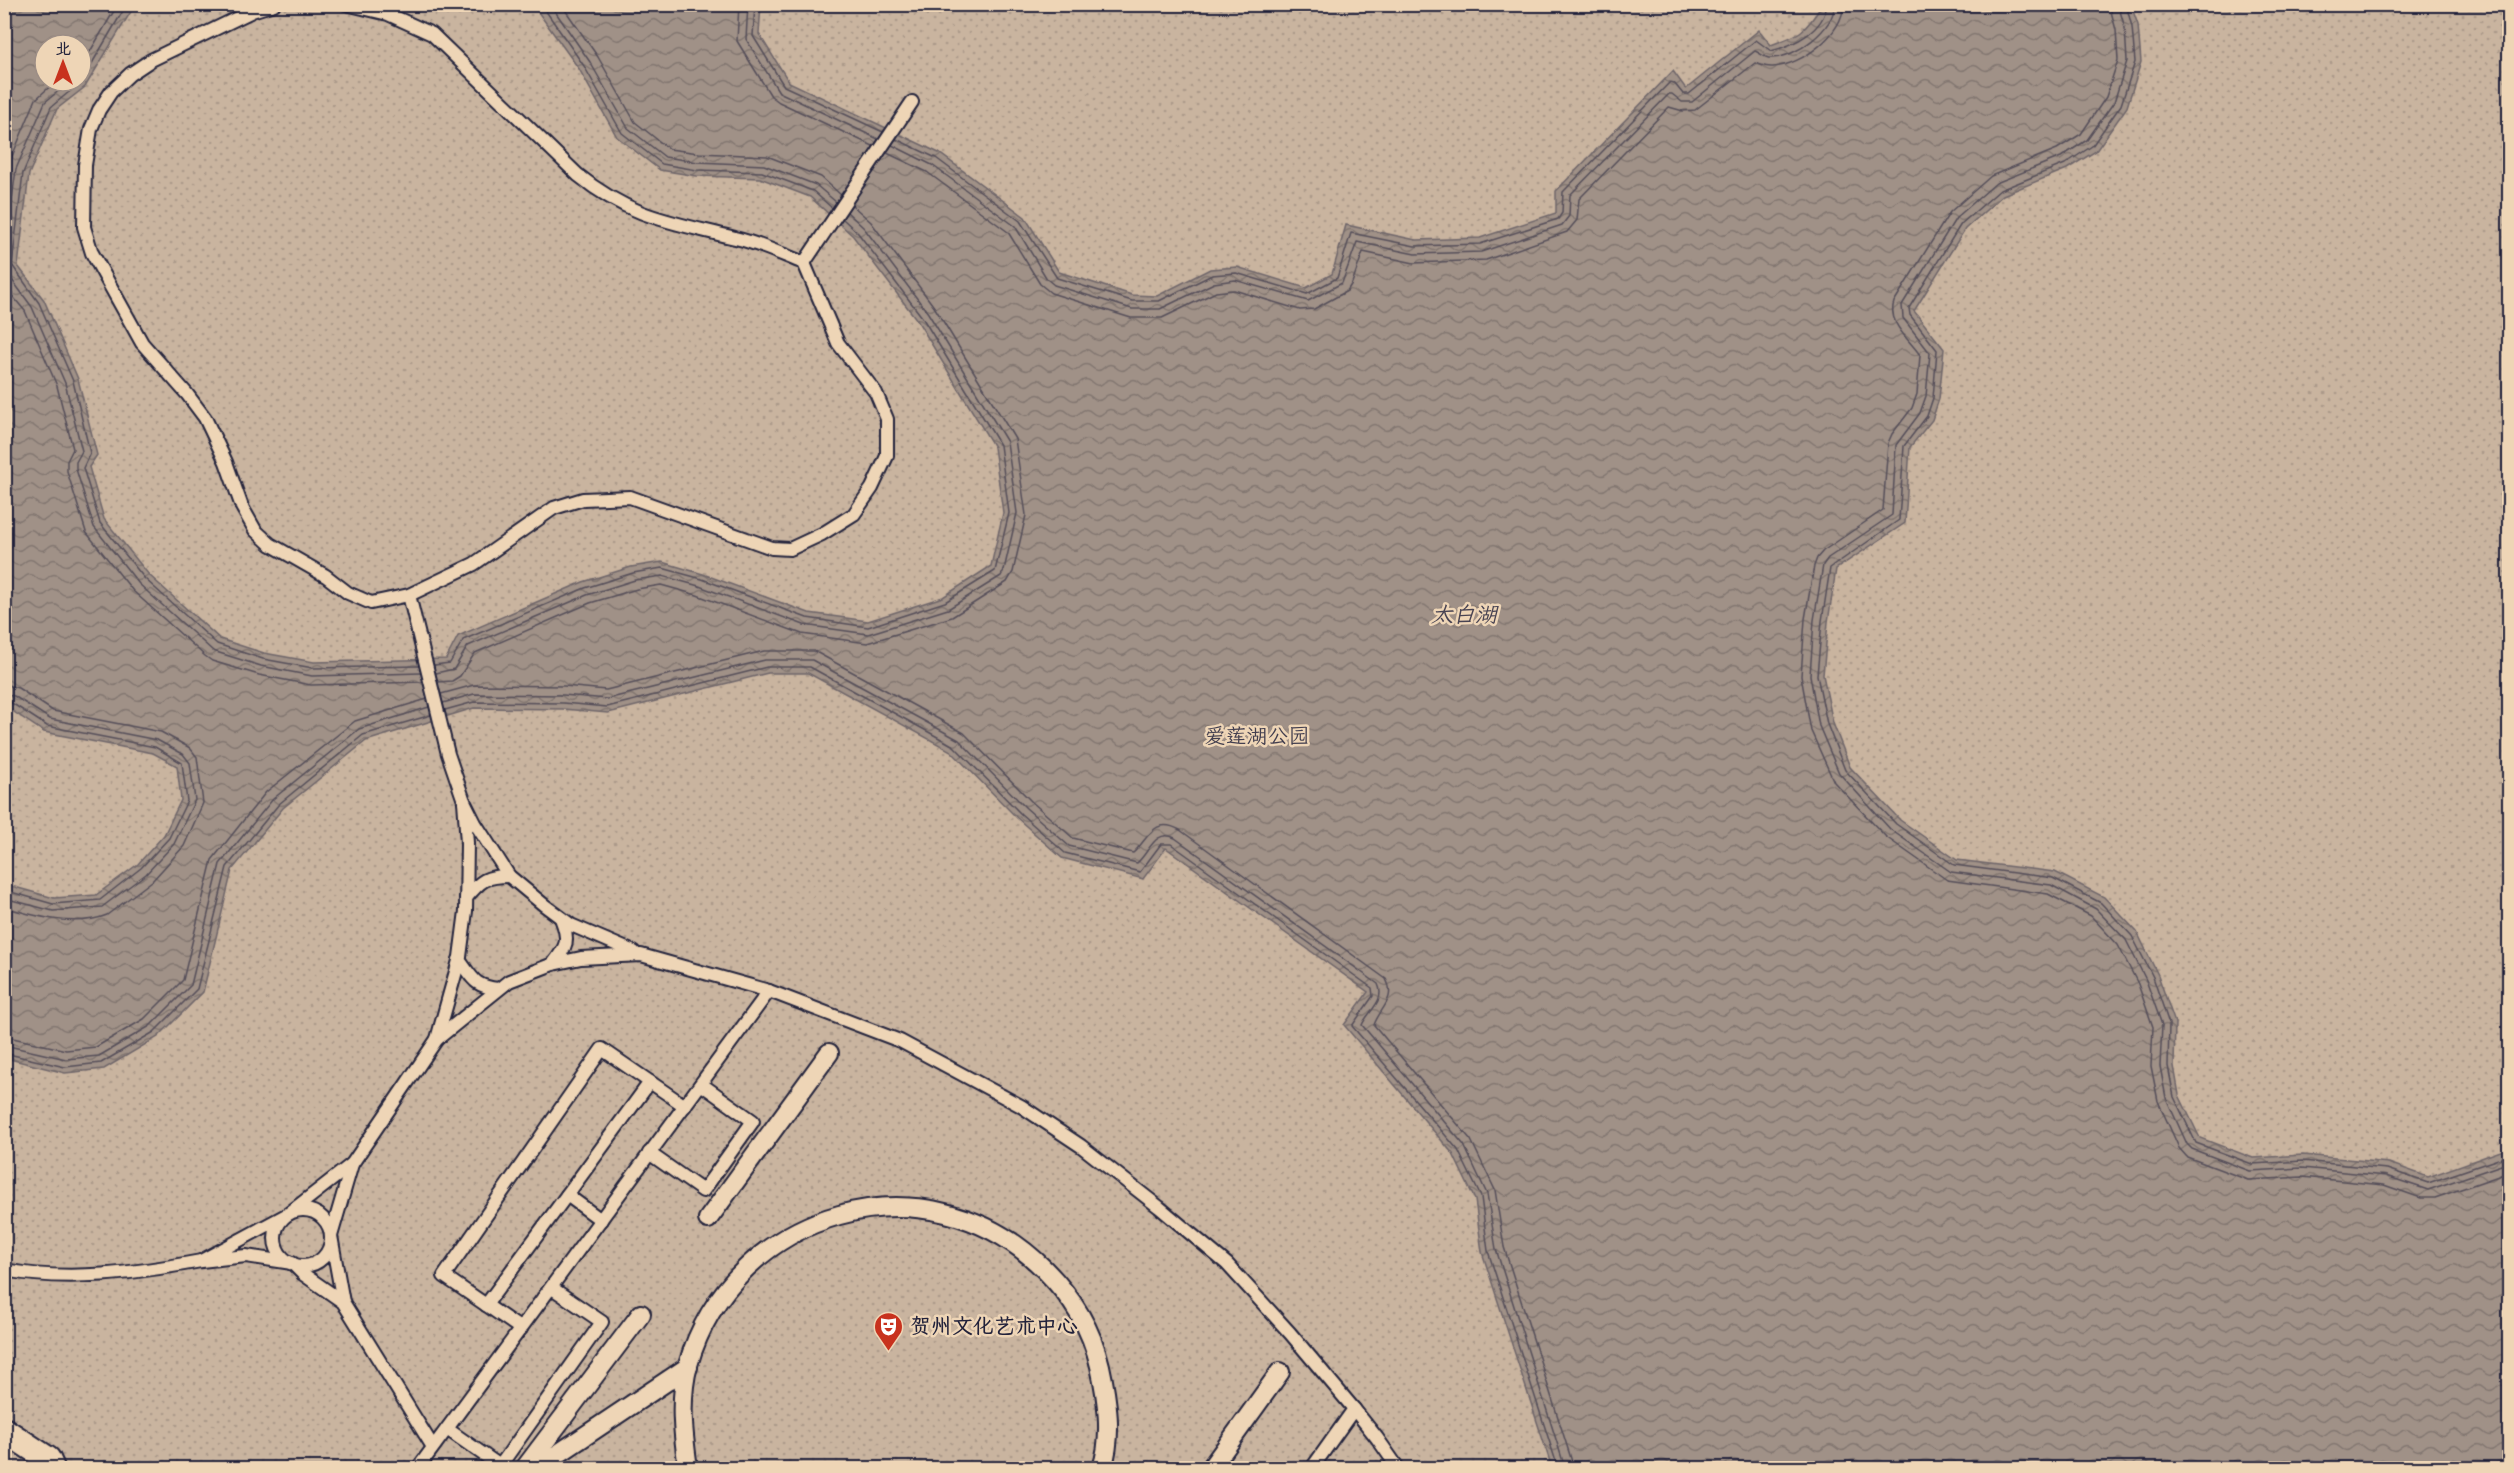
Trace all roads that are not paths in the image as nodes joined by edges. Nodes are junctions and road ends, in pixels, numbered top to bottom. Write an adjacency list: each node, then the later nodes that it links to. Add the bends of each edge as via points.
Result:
1 (274, 4): 5 (lane, via 151,60 111,92 91,129 84,227 92,253 142,343 206,418 255,530 270,544 371,603)
2 (346, 4): 4 (lane, via 388,14 432,34 597,191 641,214 737,238)
3 (912, 102): 4 (lane)
4 (804, 263): 5 (lane, via 838,343 876,393 887,419 887,456 854,514 790,549 772,548 630,497 583,499 554,508 474,564)
5 (409, 595): 6 (lane, via 448,754)
6 (464, 801): 7 (lane); 8 (lane)
7 (509, 876): 8 (lane, via 480,881); 9 (lane)
8 (466, 898): 11 (lane)
9 (561, 918): 10 (lane, via 598,939); 12 (lane, via 567,942)
10 (640, 955): 12 (lane, via 581,958); 14 (lane)
11 (459, 960): 13 (lane, via 483,987); 15 (lane)
12 (553, 964): 13 (lane)
13 (498, 989): 15 (lane)
14 (769, 991): 18 (lane); 37 (lane, via 911,1047 1021,1106 1081,1146 1227,1264)
15 (437, 1039): 21 (lane)
16 (829, 1053): 24 (street)
17 (650, 1082): 19 (lane); 22 (lane); 32 (lane, via 602,1049 444,1276)
18 (701, 1084): 19 (lane); 20 (lane, via 753,1121 703,1191)
19 (685, 1106): 20 (lane)
20 (649, 1153): 25 (lane)
21 (352, 1164): 23 (lane); 26 (lane)
22 (567, 1195): 25 (lane); 32 (lane)
23 (288, 1214): 26 (lane, via 297,1210 315,1213 323,1218); 27 (lane); 28 (lane, via 277,1227 275,1244 284,1259)
24 (708, 1219)
25 (601, 1220): 30 (lane)
26 (331, 1236): 28 (lane, via 319,1261 300,1266); 31 (lane)
27 (201, 1261): 28 (lane, via 246,1256); 29 (lane, via 114,1274 44,1276)
28 (292, 1263): 31 (lane)
29 (4, 1270)
30 (552, 1288): 34 (lane); 41 (lane, via 602,1322)
31 (343, 1302): 40 (lane)
32 (486, 1305): 34 (lane)
33 (640, 1314): 44 (street)
34 (522, 1329): 38 (lane)
35 (688, 1367): 45 (street); 46 (street, via 681,1419); 47 (street, via 699,1334 716,1303 754,1259 803,1227 859,1209 917,1207 974,1221 1024,1250 1066,1292 1095,1343 1108,1400)
36 (1280, 1372): 48 (street)
37 (1354, 1409): 49 (lane); 50 (lane)
38 (447, 1429): 40 (lane); 41 (lane)
39 (4, 1430): 42 (street, via 48,1459)
40 (433, 1447): 43 (lane)
41 (502, 1467)
42 (52, 1468)
43 (418, 1468)
44 (525, 1468)
45 (537, 1468)
46 (688, 1468)
47 (1102, 1468)
48 (1211, 1468)
49 (1312, 1468)
50 (1398, 1468)

